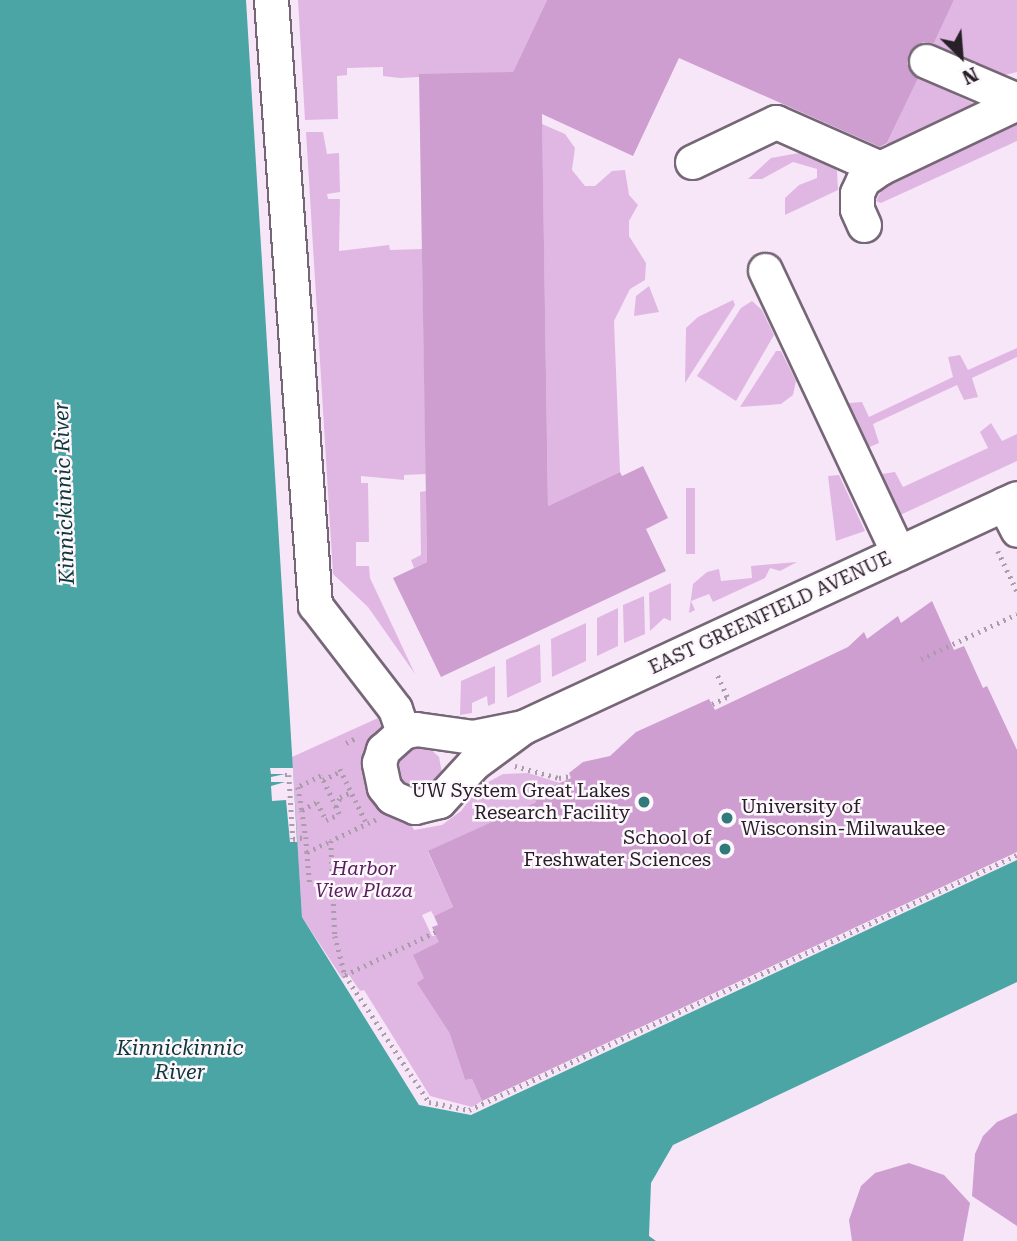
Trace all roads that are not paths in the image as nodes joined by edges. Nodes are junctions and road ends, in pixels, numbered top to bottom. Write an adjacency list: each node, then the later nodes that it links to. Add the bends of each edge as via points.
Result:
1 (271, 0): 11 (street, via 315,605 395,709)
2 (926, 61): 3 (street)
3 (1017, 101): 5 (street)
4 (692, 162): 5 (street, via 776,122)
5 (880, 168): 6 (street, via 863,180 857,193)
6 (864, 225)
7 (765, 270): 9 (street)
8 (1008, 518): 9 (street, EAST GREENFIELD AVENUE)
9 (898, 553): 10 (street, EAST GREENFIELD AVENUE)
10 (523, 727): 11 (street, EAST GREENFIELD AVENUE, via 473,737 416,729); 11 (street, EAST GREENFIELD AVENUE, via 474,763 439,801 415,807 397,800 384,787 379,763 391,739)
11 (403, 732)

